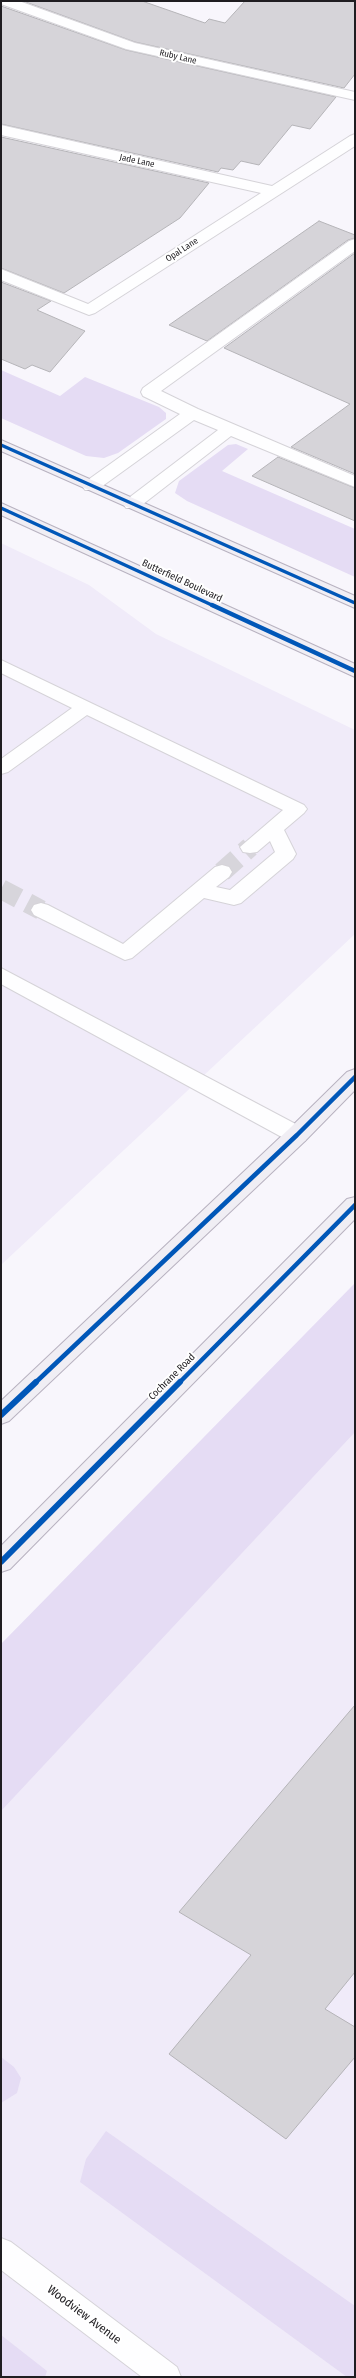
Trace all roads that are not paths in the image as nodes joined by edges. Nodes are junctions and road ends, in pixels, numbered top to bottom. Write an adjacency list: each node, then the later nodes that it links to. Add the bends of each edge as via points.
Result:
1 (6, 1): 2 (street, Ruby Lane, via 131,46)
2 (355, 96)
3 (1, 130): 5 (street, Jade Lane)
4 (355, 139): 5 (street, Opal Lane)
5 (274, 191): 7 (street, Opal Lane, via 88,310)
6 (355, 244): 8 (street, via 149,392)
7 (1, 274)
8 (192, 413): 9 (street); 12 (street)
9 (231, 428): 11 (street); 13 (street)
10 (1, 445): 12 (main road)
11 (355, 482)
12 (91, 486): 13 (main road)
13 (132, 504): 15 (main road)
14 (1, 508): 17 (main road, Butterfield Boulevard)
15 (355, 603)
16 (1, 666): 18 (street)
17 (355, 671)
18 (86, 707): 19 (street); 20 (street, via 297,809)
19 (1, 768)
20 (273, 828): 21 (street); 23 (street, via 286,854 234,898)
21 (250, 847)
22 (222, 872): 23 (street)
23 (200, 890): 24 (street, via 125,953)
24 (41, 910)
25 (1, 975): 27 (street)
26 (355, 1077): 27 (main road)
27 (297, 1135): 29 (main road)
28 (355, 1205): 30 (main road, Cochrane Road)
29 (1, 1415)
30 (1, 1562)
31 (1, 2252): 32 (street, Woodview Avenue)
32 (166, 2377)

